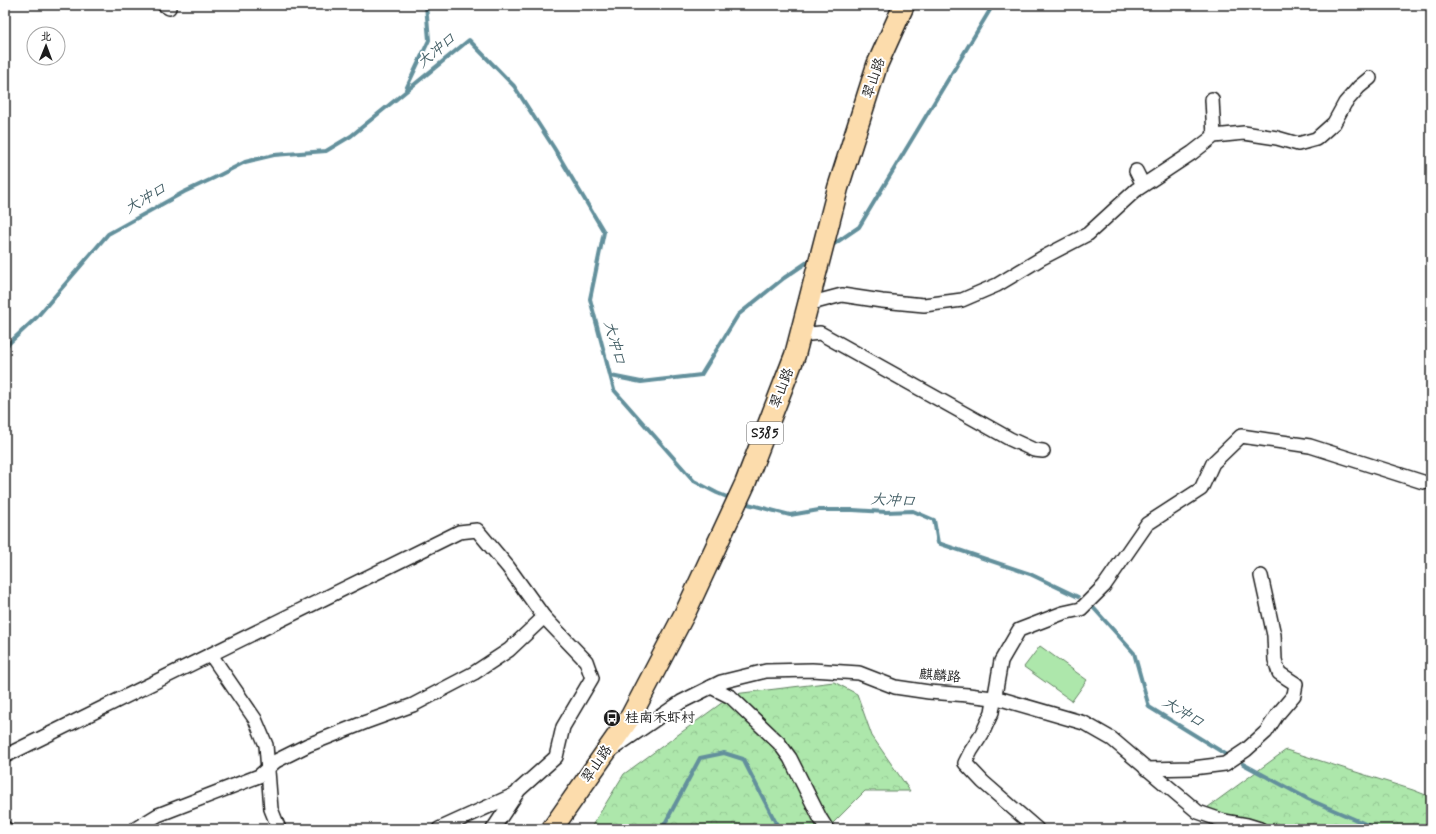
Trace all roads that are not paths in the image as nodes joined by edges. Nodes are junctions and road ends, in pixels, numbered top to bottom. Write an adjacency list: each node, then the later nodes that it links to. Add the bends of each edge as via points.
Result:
1 (904, 5): 7 (main road, 翠山路 / S385, via 877,65 838,188)
2 (1370, 78): 4 (street, via 1345,103 1334,124 1316,139 1298,144 1244,133)
3 (1212, 99): 4 (street)
4 (1214, 136): 6 (street)
5 (1136, 171): 6 (street)
6 (1143, 185): 7 (street, via 1088,234 997,285 962,300 924,305 842,296)
7 (808, 304): 8 (main road, 翠山路 / S385)
8 (800, 335): 9 (street, via 820,333 1010,439 1034,450); 16 (main road, 翠山路 / S385, via 795,355 745,484 697,588 631,716)
9 (1043, 451)
10 (1423, 482): 15 (street, via 1310,446 1241,436 1213,463 1201,489 1147,524 1104,586 1081,609 1019,630 1002,660)
11 (1261, 576): 19 (street, via 1274,635 1279,673 1296,684 1294,695 1266,732 1225,764)
12 (544, 617): 13 (street, via 477,530 459,532); 18 (street, via 509,650 474,673 413,705 308,746 276,761); 20 (street, via 586,662 592,678 563,726 556,757)
13 (211, 655): 17 (street); 18 (street, via 254,719 266,745)
14 (711, 687): 15 (street, 麒麟路, via 721,682 766,671 812,670 859,673 895,687); 16 (street, 麒麟路, via 681,702); 26 (street, via 731,697 779,743 790,758)
15 (994, 698): 19 (street, 麒麟路, via 1084,723 1112,739); 27 (street, via 992,712 965,763)
16 (604, 754): 25 (main road, 翠山路 / S385)
17 (5, 756)
18 (268, 768): 21 (street, via 259,776 158,815); 22 (street, via 271,809)
19 (1146, 769): 28 (street, 麒麟路, via 1198,812)
20 (516, 794): 23 (street); 24 (street)
21 (135, 829)
22 (279, 829)
23 (439, 829)
24 (493, 829)
25 (552, 829)
26 (827, 829)
27 (1037, 829)
28 (1260, 829)

